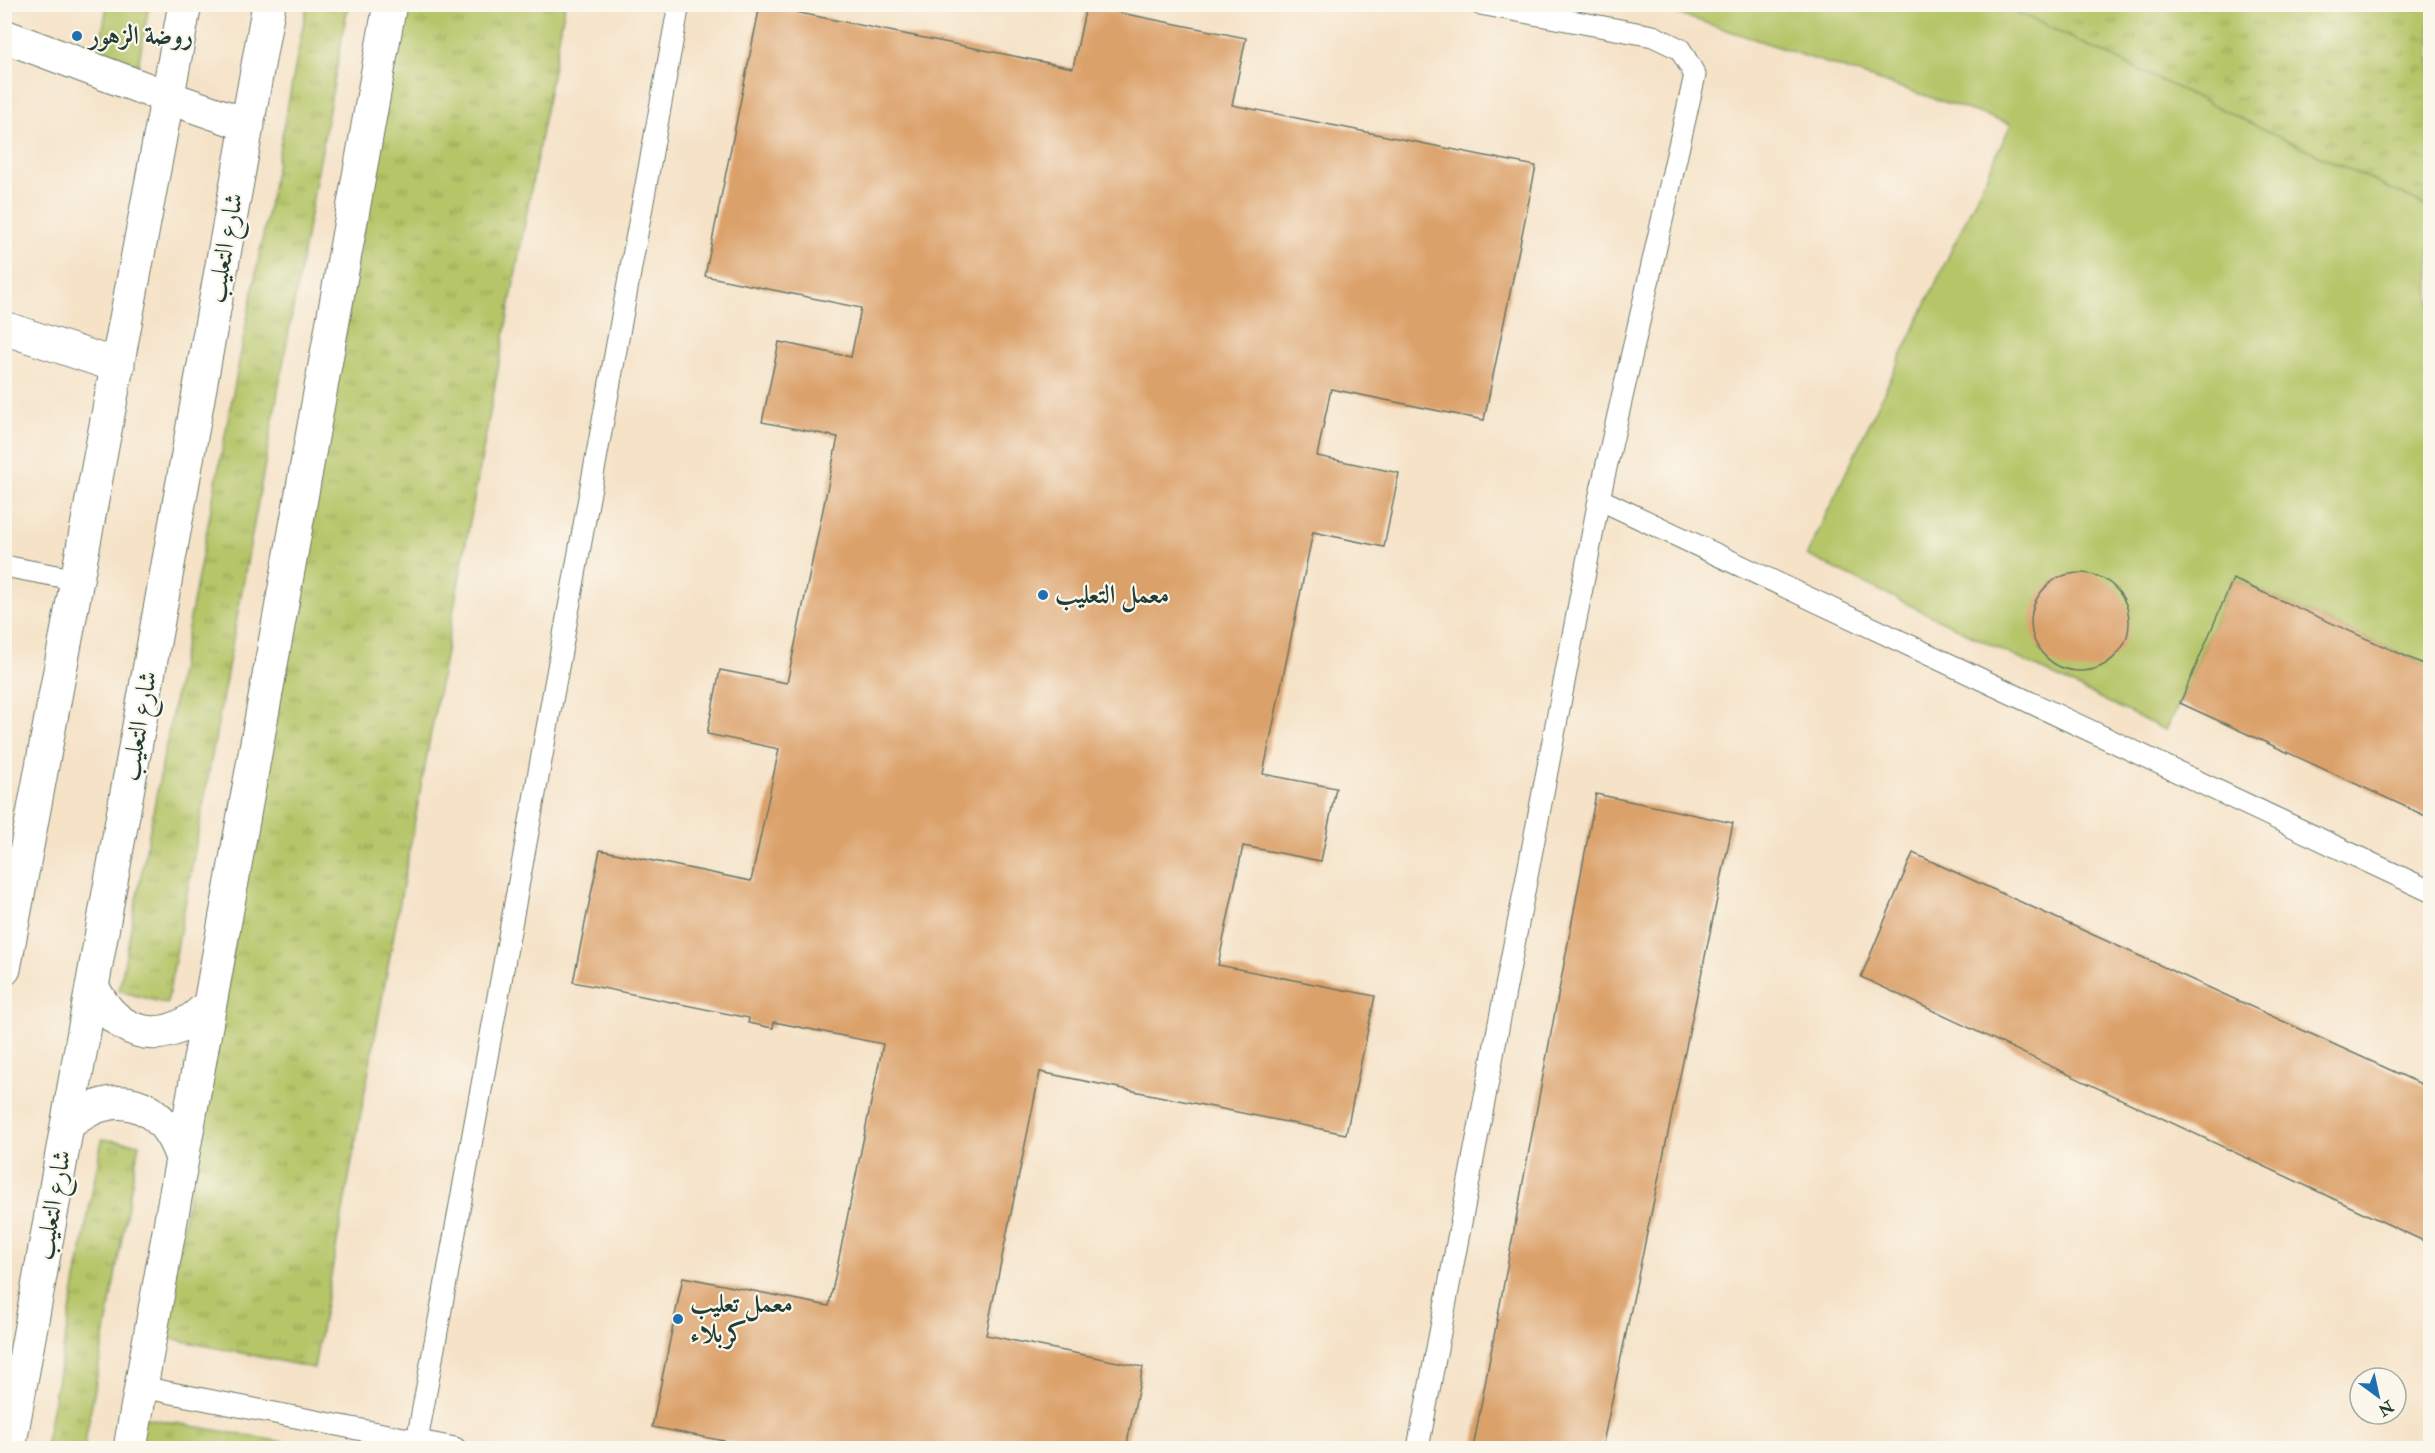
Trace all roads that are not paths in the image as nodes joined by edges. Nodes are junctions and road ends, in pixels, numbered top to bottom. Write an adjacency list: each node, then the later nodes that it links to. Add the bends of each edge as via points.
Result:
1 (184, 4): 7 (main road)
2 (269, 4): 8 (main road, شارع التعليب)
3 (390, 4): 17 (main road)
4 (679, 4): 21 (lane)
5 (1480, 4): 11 (lane, via 1653,36 1680,49 1695,75)
6 (4, 36): 7 (main road)
7 (167, 97): 8 (main road); 10 (main road)
8 (248, 125): 16 (main road, شارع التعليب)
9 (4, 328): 10 (main road)
10 (118, 366): 13 (main road)
11 (1599, 498): 14 (lane); 25 (lane)
12 (4, 566): 13 (lane)
13 (78, 580): 15 (main road)
14 (2430, 891)
15 (4, 969)
16 (92, 986): 17 (main road, via 101,1005 116,1020 135,1030 176,1030); 18 (main road, شارع التعليب)
17 (210, 1004): 19 (main road)
18 (67, 1125): 19 (main road, via 84,1111 104,1104 125,1103 146,1109 163,1121 176,1138); 22 (main road, شارع التعليب)
19 (182, 1159): 20 (main road)
20 (141, 1386): 21 (lane); 23 (main road)
21 (417, 1441): 24 (lane)
22 (9, 1449)
23 (130, 1449)
24 (455, 1449)
25 (1418, 1449)

